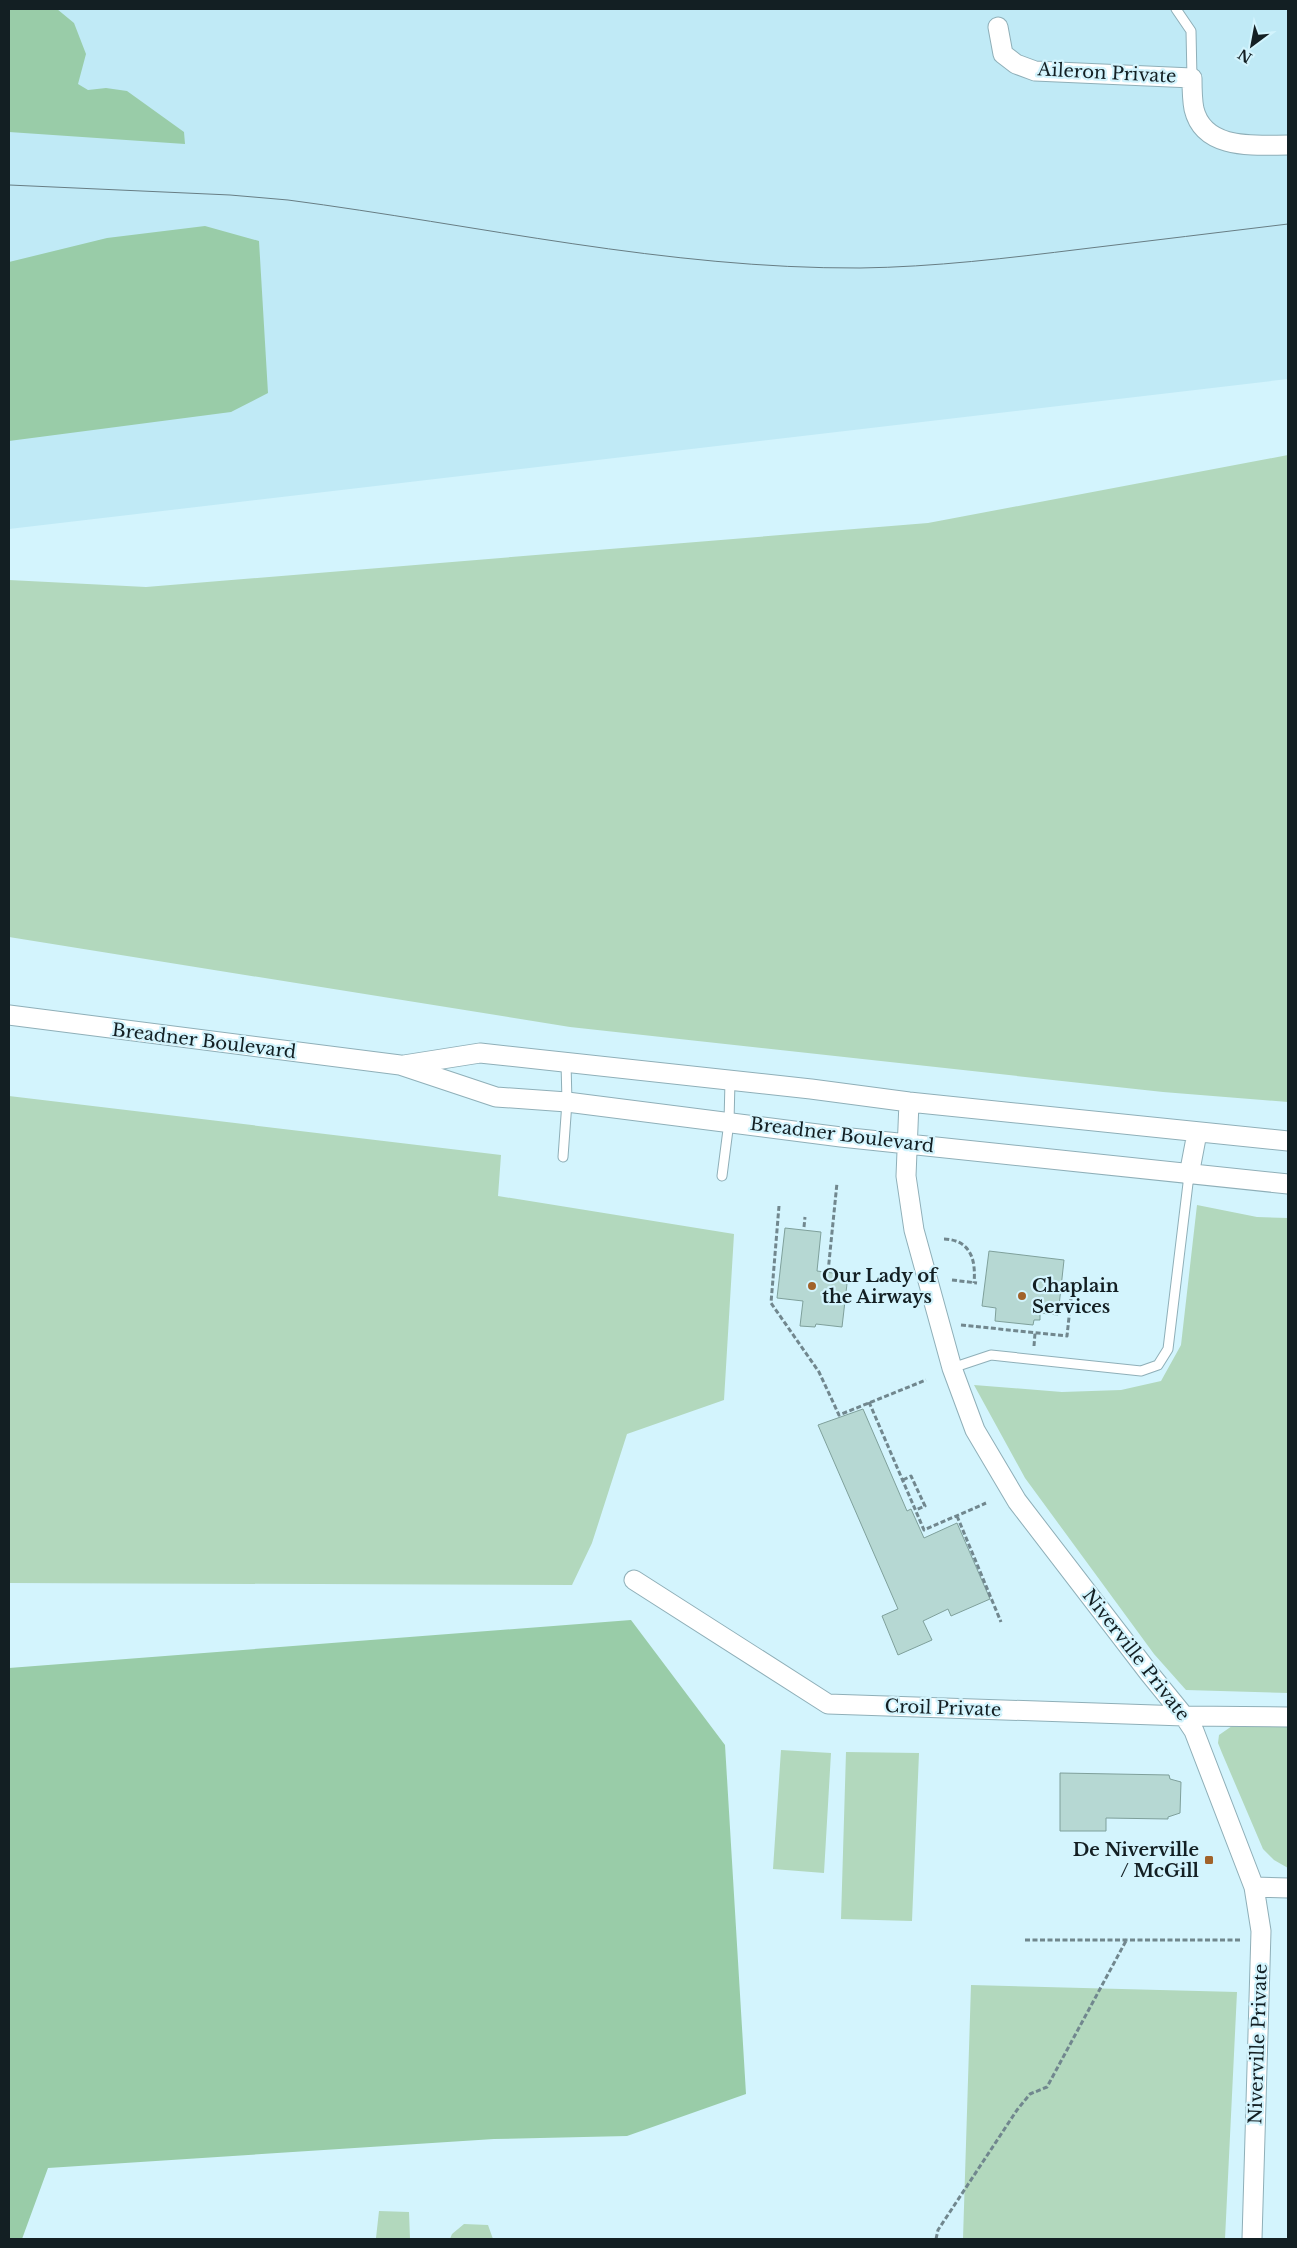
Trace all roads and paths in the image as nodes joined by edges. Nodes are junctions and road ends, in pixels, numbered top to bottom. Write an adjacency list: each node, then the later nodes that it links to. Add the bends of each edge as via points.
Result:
1 (1176, 9): 3 (lane, via 1191,31)
2 (998, 27): 3 (street, Aileron Private, via 1003,54 1016,64 1035,70)
3 (1192, 78): 4 (street, Aileron Private, via 1194,110 1201,127 1236,145)
4 (1288, 145)
5 (9, 1016): 7 (street, Breadner Boulevard)
6 (566, 1063): 7 (street, Breadner Boulevard, via 480,1053); 8 (street, Breadner Boulevard); 9 (lane)
7 (400, 1065): 9 (street, Breadner Boulevard, via 496,1096)
8 (730, 1081): 10 (street, Breadner Boulevard); 11 (lane)
9 (567, 1102): 11 (street, Breadner Boulevard); 15 (lane)
10 (909, 1102): 12 (street, Breadner Boulevard); 14 (street, Niverville Private)
11 (729, 1122): 14 (street, Breadner Boulevard); 17 (lane)
12 (1197, 1133): 13 (street, Breadner Boulevard); 16 (street)
13 (1288, 1141)
14 (906, 1143): 16 (street, Breadner Boulevard); 28 (street, Niverville Private, via 906,1176 914,1230)
15 (563, 1157)
16 (1189, 1175): 19 (street, Breadner Boulevard); 28 (lane, via 1168,1349 1158,1365 1141,1371 991,1355)
17 (722, 1176)
18 (837, 1183): 24 (path)
19 (1288, 1184)
20 (779, 1206): 30 (path, via 771,1302 819,1372 839,1415)
21 (804, 1217): 22 (path)
22 (804, 1227)
23 (944, 1239): 25 (path, via 962,1244 972,1255 975,1267 976,1283)
24 (828, 1272)
25 (952, 1280)
26 (1063, 1288): 27 (path, via 1072,1289 1066,1336)
27 (961, 1325)
28 (952, 1368): 37 (street, Niverville Private, via 975,1430 1017,1501)
29 (926, 1380): 30 (path)
30 (869, 1402): 31 (path)
31 (903, 1480): 33 (path); 33 (path, via 912,1476 925,1506)
32 (986, 1503): 34 (path)
33 (916, 1510): 34 (path, via 924,1530)
34 (957, 1516): 36 (path)
35 (634, 1580): 37 (street, Croil Private, via 828,1704)
36 (1001, 1622)
37 (1184, 1716): 38 (street, Croil Private); 39 (street, Niverville Private, via 1194,1732)
38 (1288, 1717)
39 (1254, 1887): 40 (street); 45 (street, Niverville Private, via 1261,1930)
40 (1288, 1888)
41 (1127, 1939): 42 (path); 43 (path); 44 (path, via 1047,2087 1030,2094 1017,2110 938,2230)
42 (1025, 1940)
43 (1242, 1940)
44 (936, 2239)
45 (1252, 2239)

